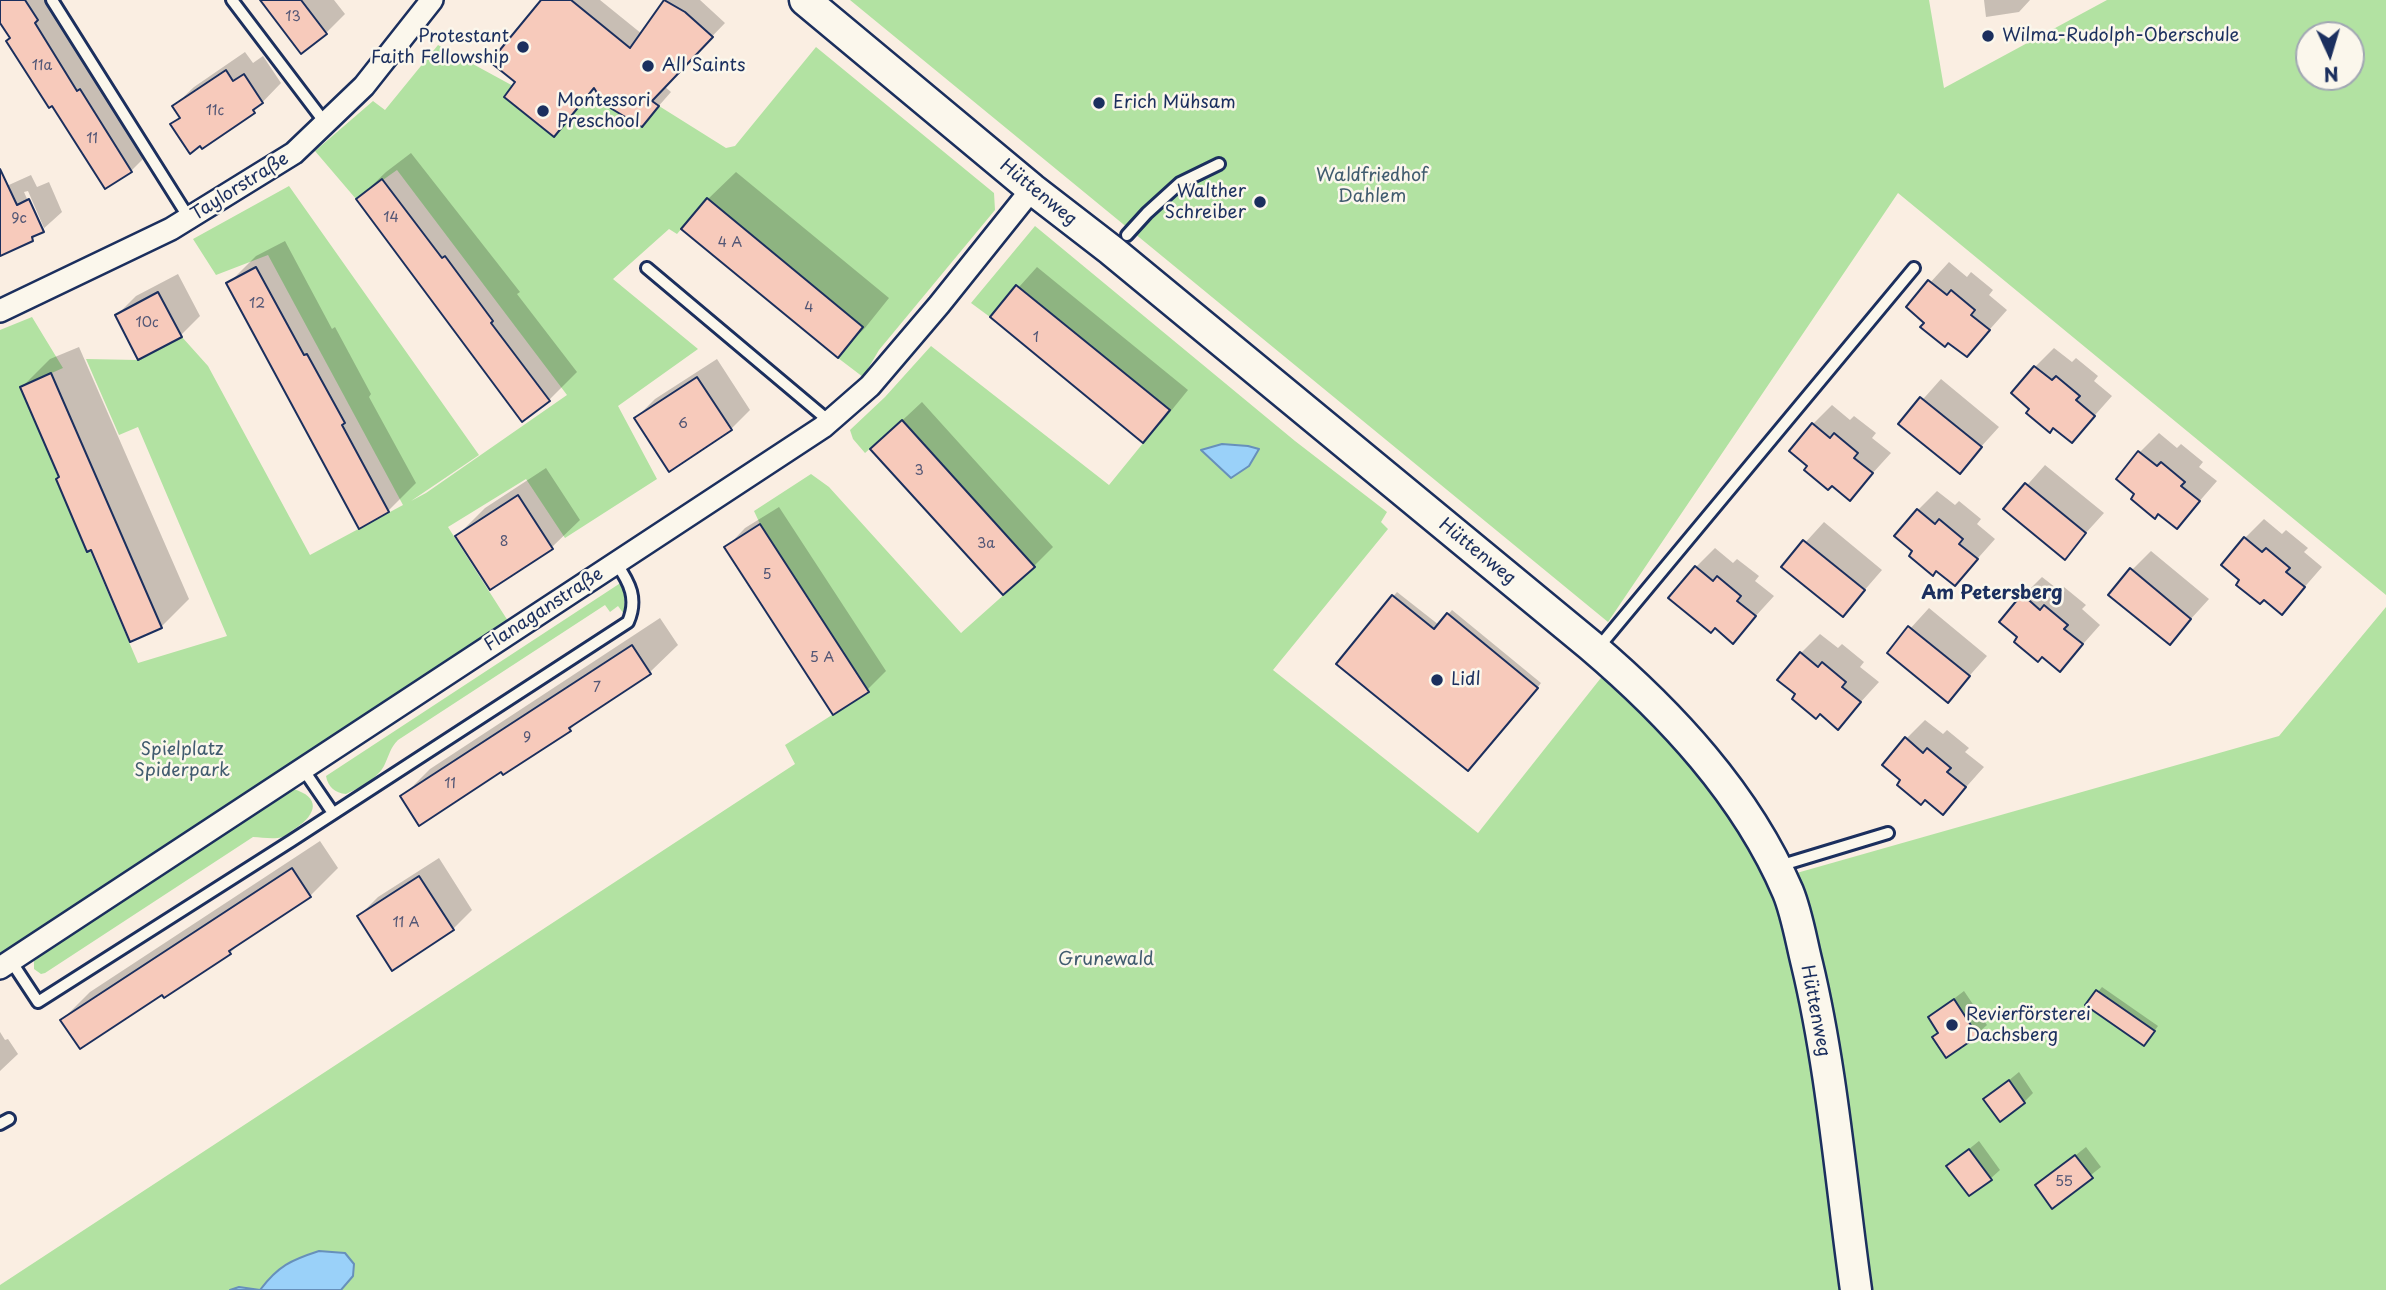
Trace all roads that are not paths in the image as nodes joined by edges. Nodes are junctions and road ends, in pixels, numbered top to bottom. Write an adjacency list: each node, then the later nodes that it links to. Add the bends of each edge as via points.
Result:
1 (52, 0): 8 (lane)
2 (232, 0): 5 (lane)
3 (432, 0): 5 (street, Taylorstraße, via 364,86)
4 (805, 0): 7 (main road, Hüttenweg)
5 (326, 124): 8 (street, Taylorstraße, via 294,153)
6 (1219, 164): 9 (lane, via 1180,183)
7 (1032, 189): 13 (street, Flanaganstraße, via 870,386); 15 (main road, Hüttenweg)
8 (189, 218): 12 (street, Taylorstraße)
9 (1127, 235)
10 (647, 268): 13 (lane)
11 (1914, 268): 15 (lane)
12 (0, 311)
13 (830, 421): 14 (street, Flanaganstraße)
14 (616, 563): 16 (street, Flanaganstraße); 17 (lane, via 628,580 634,607 628,622)
15 (1597, 650): 19 (main road, Hüttenweg, via 1666,715 1730,789)
16 (303, 769): 17 (lane); 20 (street, Flanaganstraße)
17 (334, 813): 20 (lane, via 38,1002)
18 (1888, 833): 19 (lane)
19 (1776, 867): 21 (main road, Hüttenweg, via 1792,903 1818,1011)
20 (6, 964)
21 (1856, 1290)

